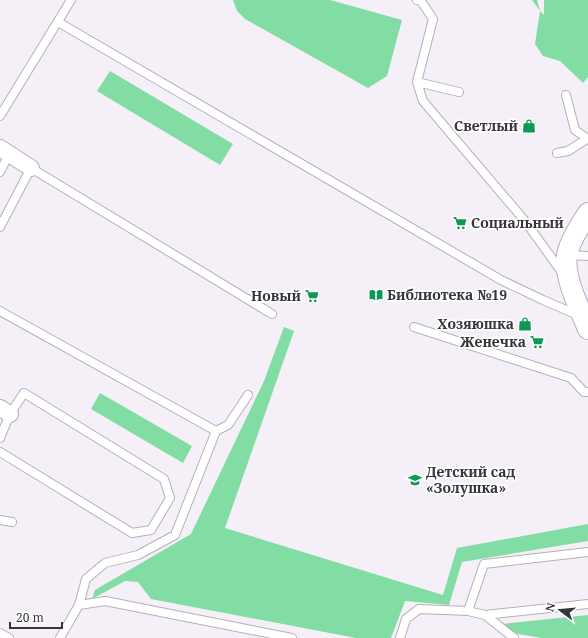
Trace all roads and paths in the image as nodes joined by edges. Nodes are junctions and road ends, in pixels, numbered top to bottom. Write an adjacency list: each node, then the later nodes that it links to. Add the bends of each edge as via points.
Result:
1 (71, 0): 3 (lane)
2 (417, 0): 4 (lane, via 433,19)
3 (58, 22): 7 (lane); 20 (lane, via 502,280)
4 (417, 82): 5 (lane); 17 (lane, via 422,101 525,220 550,252)
5 (459, 92)
6 (566, 95): 8 (lane, via 575,130)
7 (0, 116)
8 (588, 139): 10 (lane, via 568,151)
9 (5, 151): 11 (street); 12 (lane)
10 (557, 153)
11 (31, 168): 14 (lane); 19 (lane)
12 (0, 172)
13 (588, 213): 15 (street)
14 (0, 227)
15 (567, 255): 16 (lane); 17 (street)
16 (588, 256)
17 (569, 283): 20 (street)
18 (0, 311): 25 (lane)
19 (272, 314)
20 (586, 323)
21 (414, 327): 22 (lane, via 572,378 584,392)
22 (588, 392)
23 (248, 395): 25 (lane, via 228,425)
24 (5, 411): 26 (lane); 27 (lane, via 24,393 164,480 170,498 151,530 132,533)
25 (216, 432): 32 (lane, via 175,535 138,555 105,563 86,579)
26 (0, 438)
27 (0, 452)
28 (0, 520): 29 (lane)
29 (12, 522)
30 (588, 552): 33 (lane, via 484,564)
31 (588, 604): 34 (lane)
32 (79, 605): 37 (lane); 38 (lane, via 105,601)
33 (468, 611): 34 (lane); 39 (lane, via 419,609 406,619)
34 (485, 615): 40 (lane)
35 (0, 633): 36 (lane)
36 (9, 638)
37 (60, 638)
38 (292, 638)
39 (400, 638)
40 (514, 638)

